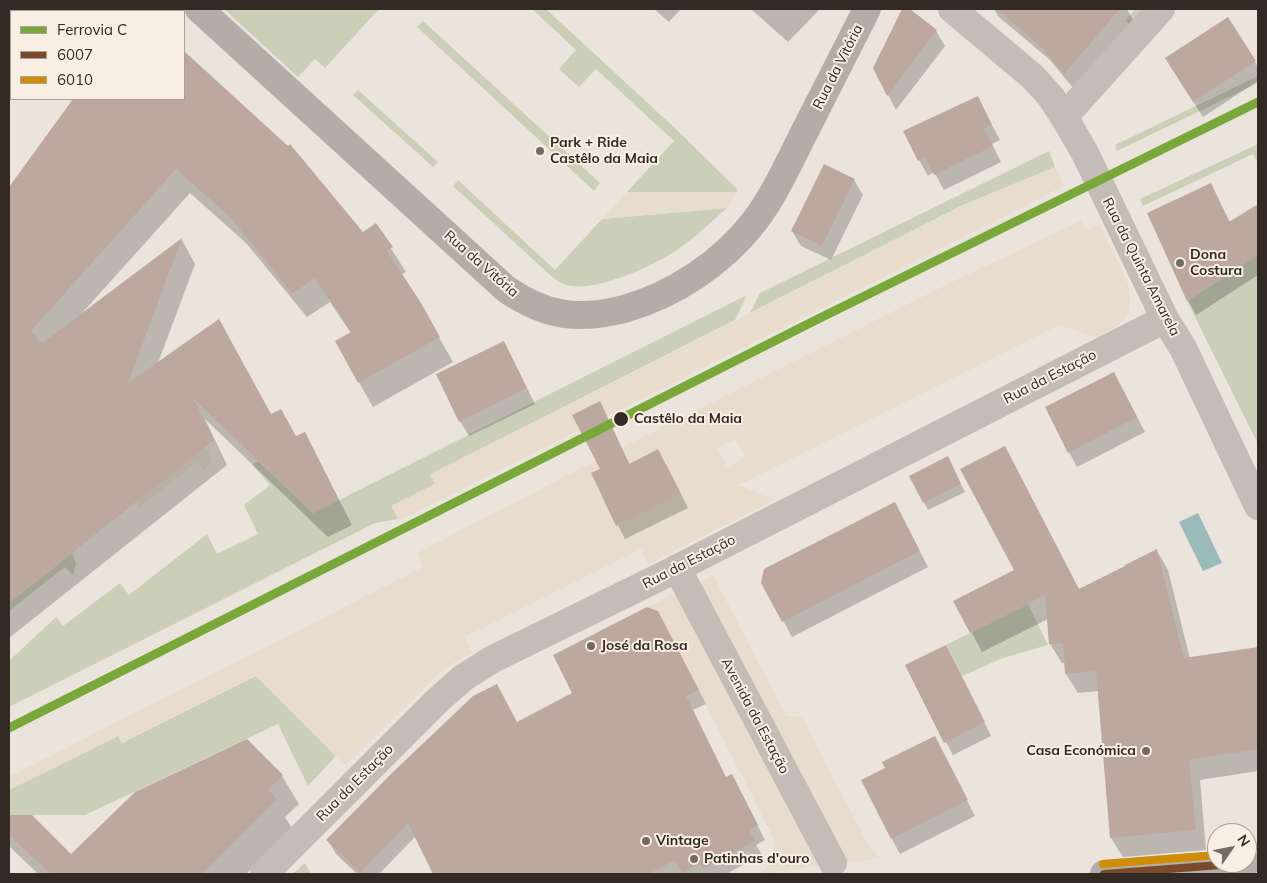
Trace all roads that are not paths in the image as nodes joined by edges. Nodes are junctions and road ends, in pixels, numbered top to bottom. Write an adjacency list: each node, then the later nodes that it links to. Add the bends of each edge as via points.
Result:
1 (199, 9): 2 (street, Rua da Vitória, via 506,288 520,299 551,312 580,316 632,307 676,288 738,240 769,198)
2 (867, 9)
3 (952, 9): 5 (street, Rua da Quinta Amarela, via 1033,77)
4 (1161, 9): 5 (street)
5 (1064, 118): 6 (street, Rua da Quinta Amarela, via 1094,171)
6 (1165, 319): 7 (street, Rua da Quinta Amarela, via 1183,348); 8 (street, Rua da Estação)
7 (1258, 506)
8 (677, 568): 9 (street, Avenida da Estação); 11 (street, Rua da Estação, via 493,659 463,678)
9 (833, 863)
10 (1207, 866): 12 (street)
11 (264, 874)
12 (1104, 874)

